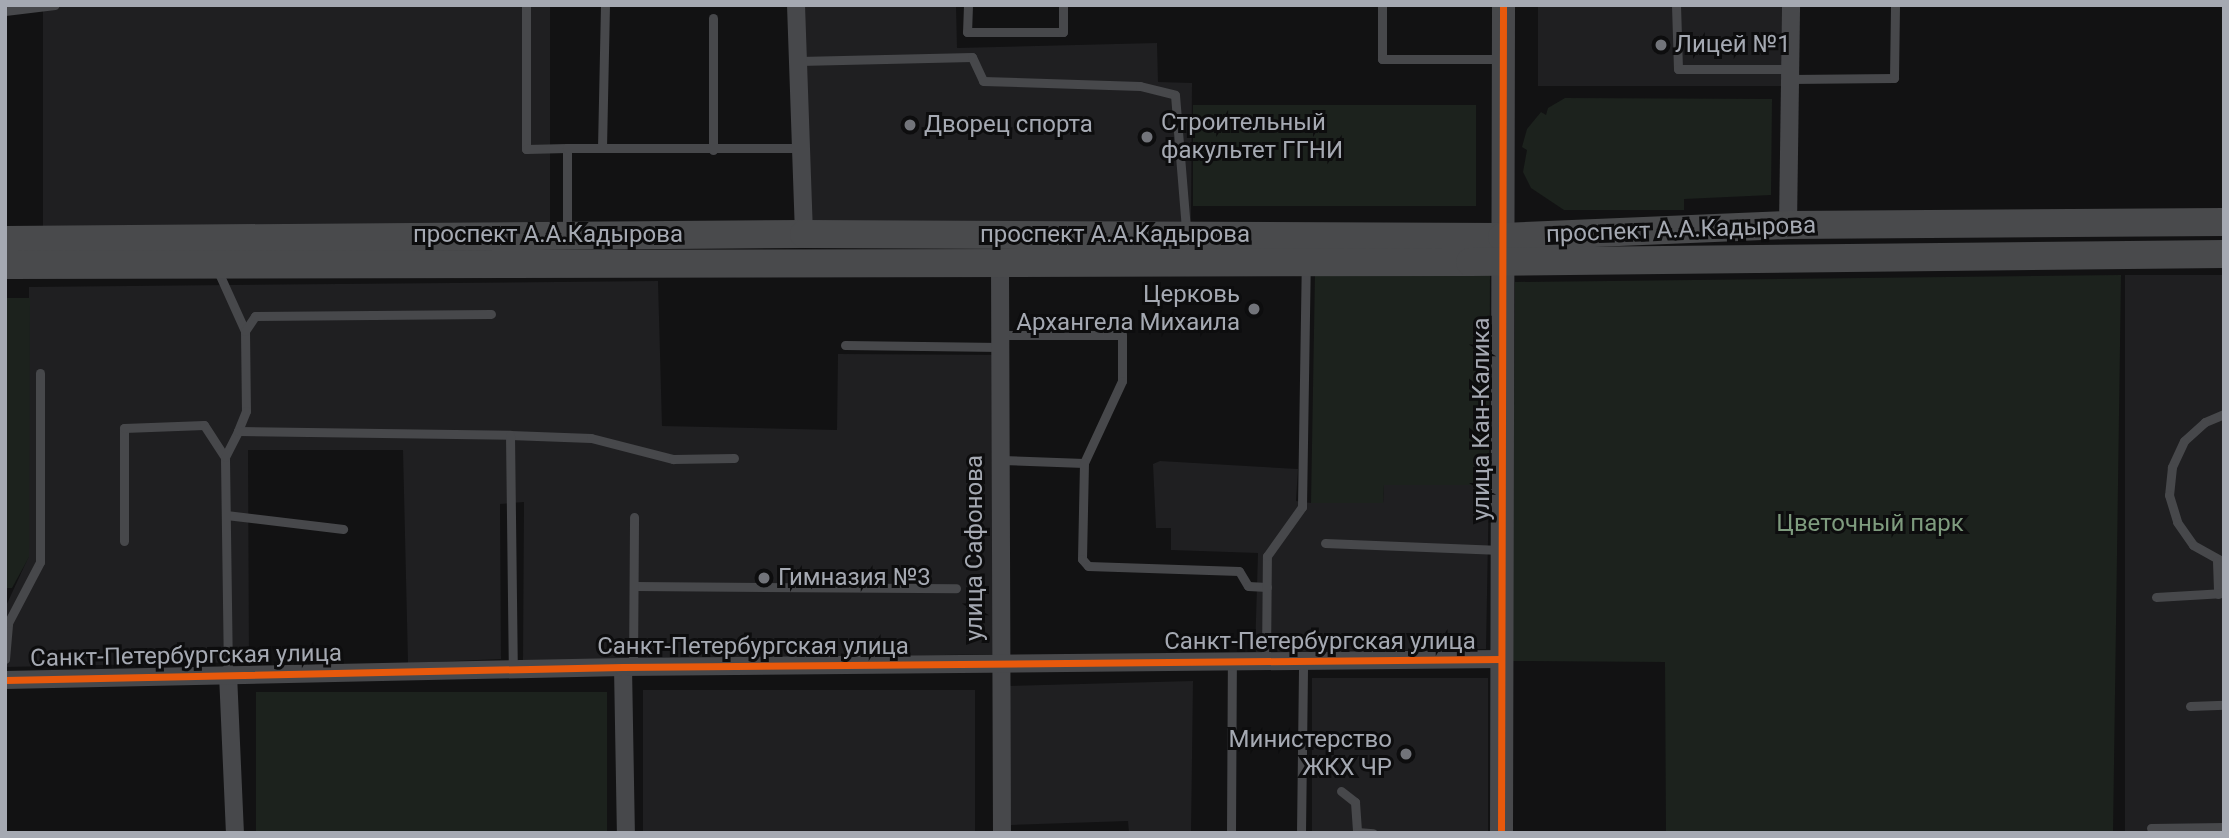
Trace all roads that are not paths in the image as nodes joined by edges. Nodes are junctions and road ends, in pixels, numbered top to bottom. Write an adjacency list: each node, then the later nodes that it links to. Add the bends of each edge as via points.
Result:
1 (55, 5): 12 (lane, via 54,9)
2 (526, 5): 17 (lane, via 526,149)
3 (604, 5): 18 (lane)
4 (796, 5): 15 (street)
5 (968, 5): 6 (lane, via 967,32 1063,32)
6 (1063, 5)
7 (1382, 5): 14 (lane, via 1382,59)
8 (1503, 5): 14 (street, улица Кан-Калика)
9 (1676, 5): 16 (lane, via 1678,69)
10 (1791, 5): 16 (street)
11 (1895, 5): 16 (lane, via 1894,78)
12 (5, 11)
13 (713, 18): 20 (lane)
14 (1503, 59): 27 (street, улица Кан-Калика)
15 (799, 61): 19 (street); 25 (lane, via 972,57 983,81 1140,86 1175,95)
16 (1790, 74): 22 (street)
17 (567, 148): 18 (lane); 24 (lane)
18 (602, 148): 20 (lane)
19 (804, 148): 20 (lane); 23 (street)
20 (713, 150)
21 (2224, 222): 22 (main road, проспект А.А.Кадырова)
22 (1787, 225): 27 (main road, проспект А.А.Кадырова)
23 (804, 234): 24 (main road, проспект А.А.Кадырова); 25 (main road, проспект А.А.Кадырова)
24 (567, 235): 26 (main road, проспект А.А.Кадырова)
25 (1186, 236): 27 (main road, проспект А.А.Кадырова)
26 (5, 240)
27 (1502, 249): 28 (main road, проспект А.А.Кадырова); 29 (main road, проспект А.А.Кадырова); 50 (street, улица Кан-Калика)
28 (2224, 254)
29 (1306, 262): 31 (main road, проспект А.А.Кадырова); 53 (lane, via 1302,507 1267,556)
30 (214, 264): 31 (main road, проспект А.А.Кадырова); 32 (main road, проспект А.А.Кадырова); 34 (lane)
31 (1000, 264): 35 (street, улица Сафонова)
32 (5, 265)
33 (491, 314): 34 (lane, via 255,316)
34 (245, 331): 39 (lane, via 246,411)
35 (1000, 341): 36 (lane); 43 (street, улица Сафонова); 44 (lane, via 1122,335 1122,381)
36 (845, 345)
37 (40, 373): 57 (lane, via 40,562)
38 (2224, 414): 51 (lane, via 2205,422 2184,441 2172,467 2169,495 2176,522 2193,545)
39 (238, 431): 40 (lane); 41 (lane)
40 (509, 435): 42 (lane, via 590,438 673,459); 65 (lane)
41 (225, 457): 45 (lane); 48 (lane, via 204,425 124,428)
42 (734, 458)
43 (1001, 460): 44 (lane); 63 (street, улица Сафонова)
44 (1084, 463): 53 (lane, via 1082,559 1088,566 1239,571 1248,586)
45 (226, 515): 47 (lane); 66 (lane)
46 (634, 517): 52 (lane)
47 (343, 529)
48 (124, 541)
49 (1325, 543): 50 (lane)
50 (1501, 550): 59 (street, улица Кан-Калика)
51 (2220, 561): 55 (lane)
52 (634, 586): 54 (lane); 64 (lane)
53 (1267, 587): 61 (lane)
54 (956, 588)
55 (2221, 593): 56 (lane)
56 (2156, 597)
57 (6, 623): 58 (lane)
58 (5, 659)
59 (1501, 659): 62 (street, Санкт-Петербургская улица); 79 (street, улица Кан-Калика)
60 (1232, 661): 61 (street, Санкт-Петербургская улица); 63 (street, Санкт-Петербургская улица); 76 (lane)
61 (1266, 661): 62 (street, Санкт-Петербургская улица)
62 (1303, 661): 77 (lane)
63 (999, 664): 64 (street, Санкт-Петербургская улица); 75 (street, улица Сафонова)
64 (628, 667): 65 (street, Санкт-Петербургская улица); 74 (street)
65 (513, 668): 66 (street, Санкт-Петербургская улица)
66 (228, 674): 67 (street, Санкт-Петербургская улица); 73 (street)
67 (5, 680)
68 (2224, 705): 69 (lane)
69 (2190, 706)
70 (1341, 791): 78 (lane, via 1355,802 1357,832)
71 (2224, 827): 72 (lane)
72 (2151, 828)
73 (235, 833)
74 (626, 833)
75 (1002, 833)
76 (1231, 833)
77 (1301, 833)
78 (1373, 833)
79 (1501, 833)

